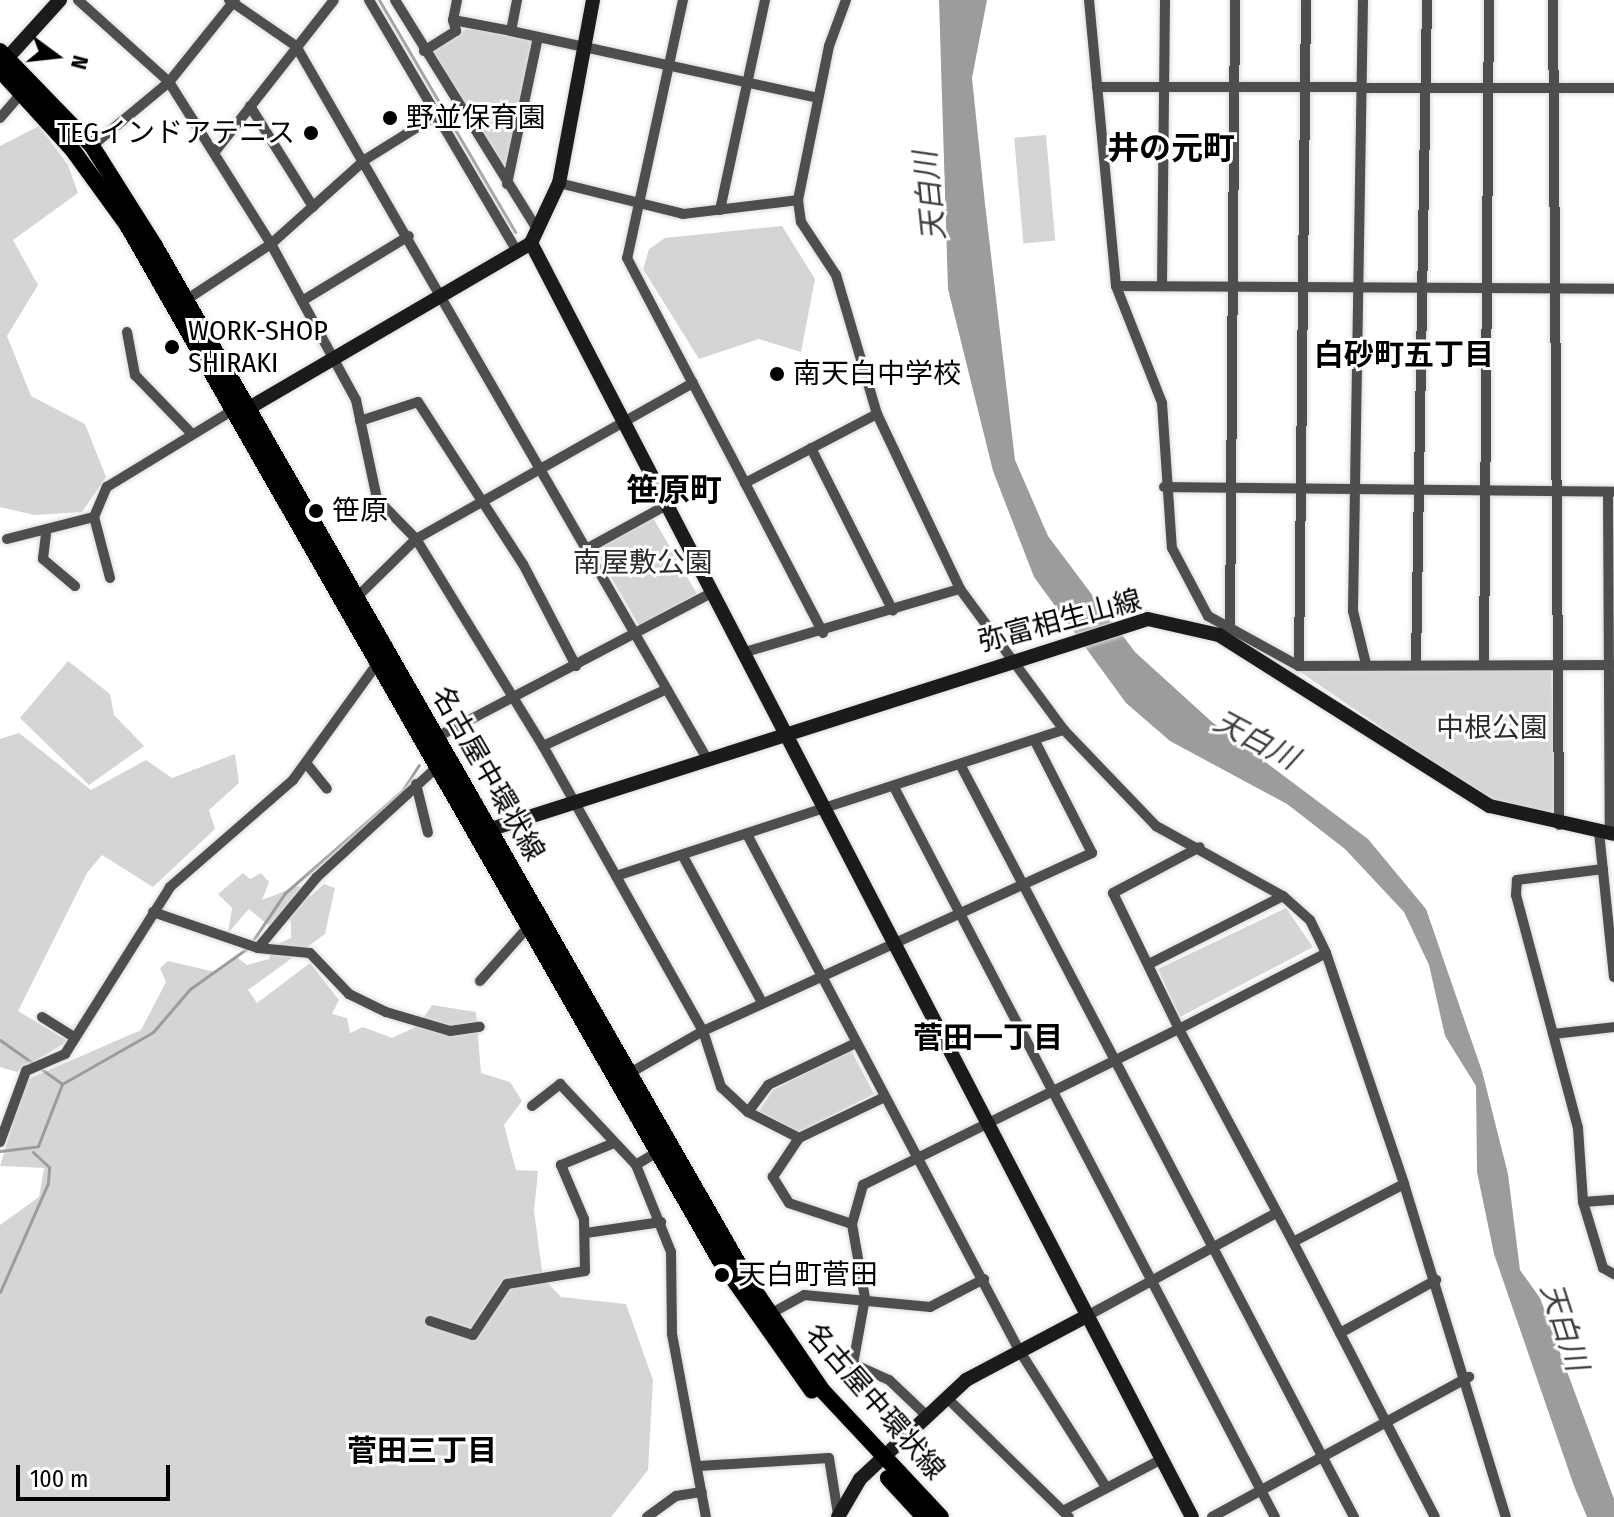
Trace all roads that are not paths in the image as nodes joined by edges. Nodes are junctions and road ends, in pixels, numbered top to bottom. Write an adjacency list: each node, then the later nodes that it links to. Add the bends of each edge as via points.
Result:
1 (60, 0): 27 (street)
2 (78, 0): 29 (street)
3 (334, 0): 24 (street)
4 (369, 0): 43 (street)
5 (395, 0): 26 (street)
6 (457, 0): 21 (street)
7 (517, 0): 22 (street)
8 (593, 0): 25 (street)
9 (683, 0): 28 (street)
10 (765, 0): 30 (street)
11 (846, 0): 41 (street)
12 (1089, 0): 31 (street)
13 (1165, 0): 32 (street)
14 (1235, 0): 33 (street)
15 (1306, 0): 34 (street)
16 (1363, 0): 35 (street)
17 (1427, 0): 36 (street)
18 (1489, 0): 37 (street)
19 (1553, 0): 38 (street)
20 (232, 1): 24 (street); 29 (street)
21 (453, 20): 22 (street); 26 (street, via 456,31)
22 (511, 31): 23 (street)
23 (538, 37): 25 (street); 49 (street)
24 (296, 46): 42 (street); 47 (street)
25 (583, 48): 28 (street); 48 (street)
26 (424, 51): 49 (street)
27 (2, 61): 40 (main road, 名古屋中環状線); 45 (main road, 名古屋中環状線)
28 (669, 65): 30 (street); 52 (street)
29 (169, 82): 45 (street); 46 (street)
30 (748, 83): 41 (street); 53 (street)
31 (1097, 87): 32 (street); 60 (street)
32 (1163, 88): 33 (street); 61 (street)
33 (1230, 88): 34 (street); 58 (street)
34 (1303, 88): 35 (street); 59 (street)
35 (1362, 88): 36 (street); 62 (street)
36 (1427, 88): 37 (street); 63 (street)
37 (1489, 88): 38 (street); 64 (street)
38 (1554, 88): 39 (street); 65 (street)
39 (1614, 88)
40 (22, 93): 44 (street); 73 (main road, 名古屋中環状線, via 127,225)
41 (818, 98): 50 (street)
42 (250, 106): 46 (street); 51 (street)
43 (437, 115): 47 (street); 57 (street)
44 (0, 118)
45 (92, 146): 68 (main road, 名古屋中環状線)
46 (214, 153): 56 (street)
47 (366, 159): 51 (street); 55 (street)
48 (559, 183): 52 (street); 54 (street)
49 (507, 184): 54 (street)
50 (798, 200): 53 (street); 74 (street, via 801,222 836,275)
51 (313, 207): 56 (street)
52 (639, 208): 53 (street); 72 (street, via 627,258)
53 (720, 210)
54 (537, 229): 57 (street)
55 (409, 236): 67 (street); 69 (street)
56 (271, 244): 68 (street); 69 (street)
57 (524, 247): 67 (street); 75 (street)
58 (1230, 283): 59 (street); 61 (street); 82 (street)
59 (1302, 284): 62 (street); 83 (street)
60 (1116, 286): 61 (street); 81 (street, via 1162,403)
61 (1162, 286)
62 (1358, 287): 63 (street); 84 (street)
63 (1421, 288): 64 (street); 85 (street)
64 (1492, 288): 65 (street); 86 (street)
65 (1555, 288): 66 (street); 87 (street)
66 (1614, 289)
67 (442, 294): 71 (street); 79 (street)
68 (186, 300): 73 (main road, 名古屋中環状線)
69 (302, 301): 71 (street)
70 (127, 332): 77 (street, via 135,375)
71 (332, 357): 73 (street); 76 (street)
72 (693, 383): 75 (street); 80 (street)
73 (241, 409): 77 (street); 100 (main road, 名古屋中環状線); 108 (main road, 名古屋中環状線)
74 (877, 414): 78 (street); 98 (street)
75 (619, 420): 79 (street); 90 (street)
76 (360, 421): 89 (street, via 418,402); 94 (street, via 377,499)
77 (191, 433): 91 (street, via 118,476)
78 (811, 448): 80 (street); 101 (street)
79 (542, 464): 89 (street); 95 (street)
80 (745, 483): 105 (street)
81 (1164, 487): 82 (street); 103 (street, via 1180,568 1208,616)
82 (1232, 488): 83 (street); 103 (street)
83 (1303, 489): 84 (street); 114 (street)
84 (1356, 489): 85 (street); 109 (street, via 1353,611)
85 (1418, 490): 86 (street); 110 (street)
86 (1489, 491): 87 (street); 111 (street)
87 (1557, 491): 88 (street); 115 (street)
88 (1611, 492): 102 (street)
89 (481, 501): 94 (street); 113 (street)
90 (663, 507): 95 (street); 99 (street)
91 (94, 517): 92 (street); 96 (street)
92 (46, 534): 93 (street); 97 (street, via 43,559)
93 (7, 539)
94 (416, 539): 100 (street); 117 (street)
95 (590, 547): 104 (street)
96 (110, 578)
97 (75, 586)
98 (960, 589): 101 (street); 107 (street)
99 (708, 595): 104 (street); 106 (street)
100 (356, 598): 120 (main road, 名古屋中環状線)
101 (893, 611): 105 (street)
102 (1613, 627): 112 (street)
103 (1230, 629): 114 (street)
104 (639, 633): 113 (street); 116 (street)
105 (823, 633): 106 (street)
106 (742, 653): 119 (street)
107 (1011, 658): 118 (street); 119 (street, 弥富相生山線); 132 (street, 弥富相生山線, via 1148,619 1219,635 1490,806)
108 (379, 661): 124 (street); 125 (main road, 名古屋中環状線)
109 (1366, 664): 110 (street); 114 (street)
110 (1416, 664): 111 (street)
111 (1484, 664): 115 (street)
112 (1612, 665): 115 (street); 135 (street)
113 (576, 666): 117 (street)
114 (1299, 666)
115 (1554, 666): 132 (street)
116 (667, 689): 122 (street); 123 (street)
117 (515, 700): 120 (street); 122 (street)
118 (1064, 730): 121 (street); 137 (street, via 1156,826)
119 (782, 733): 123 (street, 弥富相生山線); 131 (street)
120 (437, 737): 133 (main road, 名古屋中環状線)
121 (1035, 741): 126 (street); 141 (street, via 1092,853)
122 (543, 746): 130 (street)
123 (706, 757): 130 (street, 弥富相生山線)
124 (306, 763): 128 (street); 143 (street, via 184,872)
125 (438, 766): 127 (street); 133 (main road, 名古屋中環状線)
126 (961, 766): 129 (street); 141 (street)
127 (416, 784): 134 (street); 147 (street, via 297,897)
128 (327, 789)
129 (895, 789): 131 (street); 144 (street)
130 (575, 802): 133 (street, 弥富相生山線); 140 (street)
131 (820, 810): 136 (street); 146 (street)
132 (1559, 825): 135 (street, 弥富相生山線)
133 (484, 832): 145 (main road, 名古屋中環状線); 163 (main road, 名古屋中環状線)
134 (428, 833)
135 (1608, 833): 139 (street)
136 (749, 838): 138 (street); 150 (street)
137 (1200, 847): 142 (street); 149 (street, via 1113,893)
138 (684, 858): 140 (street); 153 (street)
139 (1603, 869): 151 (street); 159 (street, via 1517,880)
140 (616, 876): 158 (street)
141 (1022, 883): 144 (street); 162 (street)
142 (1283, 896): 148 (street, via 1310,920); 149 (street)
143 (153, 912): 147 (street); 160 (street)
144 (958, 912): 146 (street); 164 (street)
145 (529, 926): 152 (street); 172 (main road, 名古屋中環状線)
146 (889, 943): 150 (street); 168 (street)
147 (258, 948): 155 (street, via 310,953 349,994 386,1012 450,1031)
148 (1326, 953): 157 (street); 175 (street)
149 (1149, 964): 157 (street)
150 (820, 976): 153 (street); 161 (street)
151 (1614, 977)
152 (480, 981)
153 (762, 1002): 158 (street)
154 (42, 1017): 160 (street)
155 (480, 1027)
156 (1614, 1027): 159 (street)
157 (1179, 1029): 162 (street); 178 (street)
158 (703, 1031): 163 (street); 167 (street, via 721,1087)
159 (1553, 1034): 177 (street, via 1578,1128)
160 (75, 1038): 170 (street, via 57,1060 26,1071)
161 (856, 1043): 165 (street); 167 (street, via 768,1085)
162 (1119, 1060): 164 (street); 183 (street)
163 (630, 1073): 189 (main road, 名古屋中環状線)
164 (1052, 1092): 168 (street); 186 (street)
165 (885, 1097): 169 (street); 173 (street)
166 (532, 1106): 171 (street, via 560,1084)
167 (748, 1112): 169 (street)
168 (991, 1123): 173 (street); 190 (street)
169 (799, 1138): 180 (street, via 773,1187 789,1203)
170 (0, 1142)
171 (614, 1143): 174 (street); 181 (street, via 561,1165)
172 (659, 1151): 174 (street); 200 (main road, 名古屋中環状線, via 782,1357)
173 (917, 1155): 180 (street, via 863,1185); 185 (street)
174 (636, 1165): 179 (street)
175 (1404, 1184): 182 (street); 187 (street)
176 (1614, 1200): 177 (street)
177 (1583, 1202): 184 (street, via 1603,1268)
178 (1274, 1214): 182 (street); 183 (street)
179 (661, 1222): 181 (street); 201 (street, via 671,1252 672,1334)
180 (852, 1224): 188 (street)
181 (586, 1233): 191 (street, via 585,1271 507,1284 473,1335)
182 (1293, 1242): 192 (street)
183 (1215, 1245): 186 (street); 198 (street)
184 (1614, 1274)
185 (984, 1279): 188 (street, via 930,1307); 193 (street)
186 (1151, 1279): 190 (street); 203 (street)
187 (1436, 1280): 192 (street); 194 (street)
188 (865, 1298): 189 (street, via 804,1295); 196 (street, via 853,1364 889,1380)
189 (770, 1314): 200 (main road, 名古屋中環状線)
190 (1087, 1316): 193 (street); 199 (street)
191 (430, 1321)
192 (1340, 1333): 197 (street)
193 (1019, 1350): 195 (street); 202 (street)
194 (1469, 1377): 197 (street); 217 (street)
195 (947, 1398): 196 (street); 206 (street)
196 (927, 1416): 200 (street)
197 (1388, 1426): 198 (street); 216 (street)
198 (1325, 1458): 203 (street); 215 (street)
199 (1162, 1459): 202 (street); 212 (street)
200 (880, 1461): 207 (street); 210 (main road, 名古屋中環状線); 211 (main road, 名古屋中環状線)
201 (699, 1466): 204 (street); 207 (street, via 829,1458)
202 (1106, 1487): 206 (street)
203 (1262, 1491): 213 (street); 214 (street)
204 (702, 1492): 205 (street, via 676,1496); 209 (street)
205 (661, 1514): 208 (street)
206 (1066, 1514)
207 (838, 1516)
208 (647, 1517)
209 (706, 1517)
210 (924, 1517)
211 (941, 1517)
212 (1192, 1517)
213 (1212, 1517)
214 (1275, 1517)
215 (1354, 1517)
216 (1435, 1517)
217 (1506, 1517)

